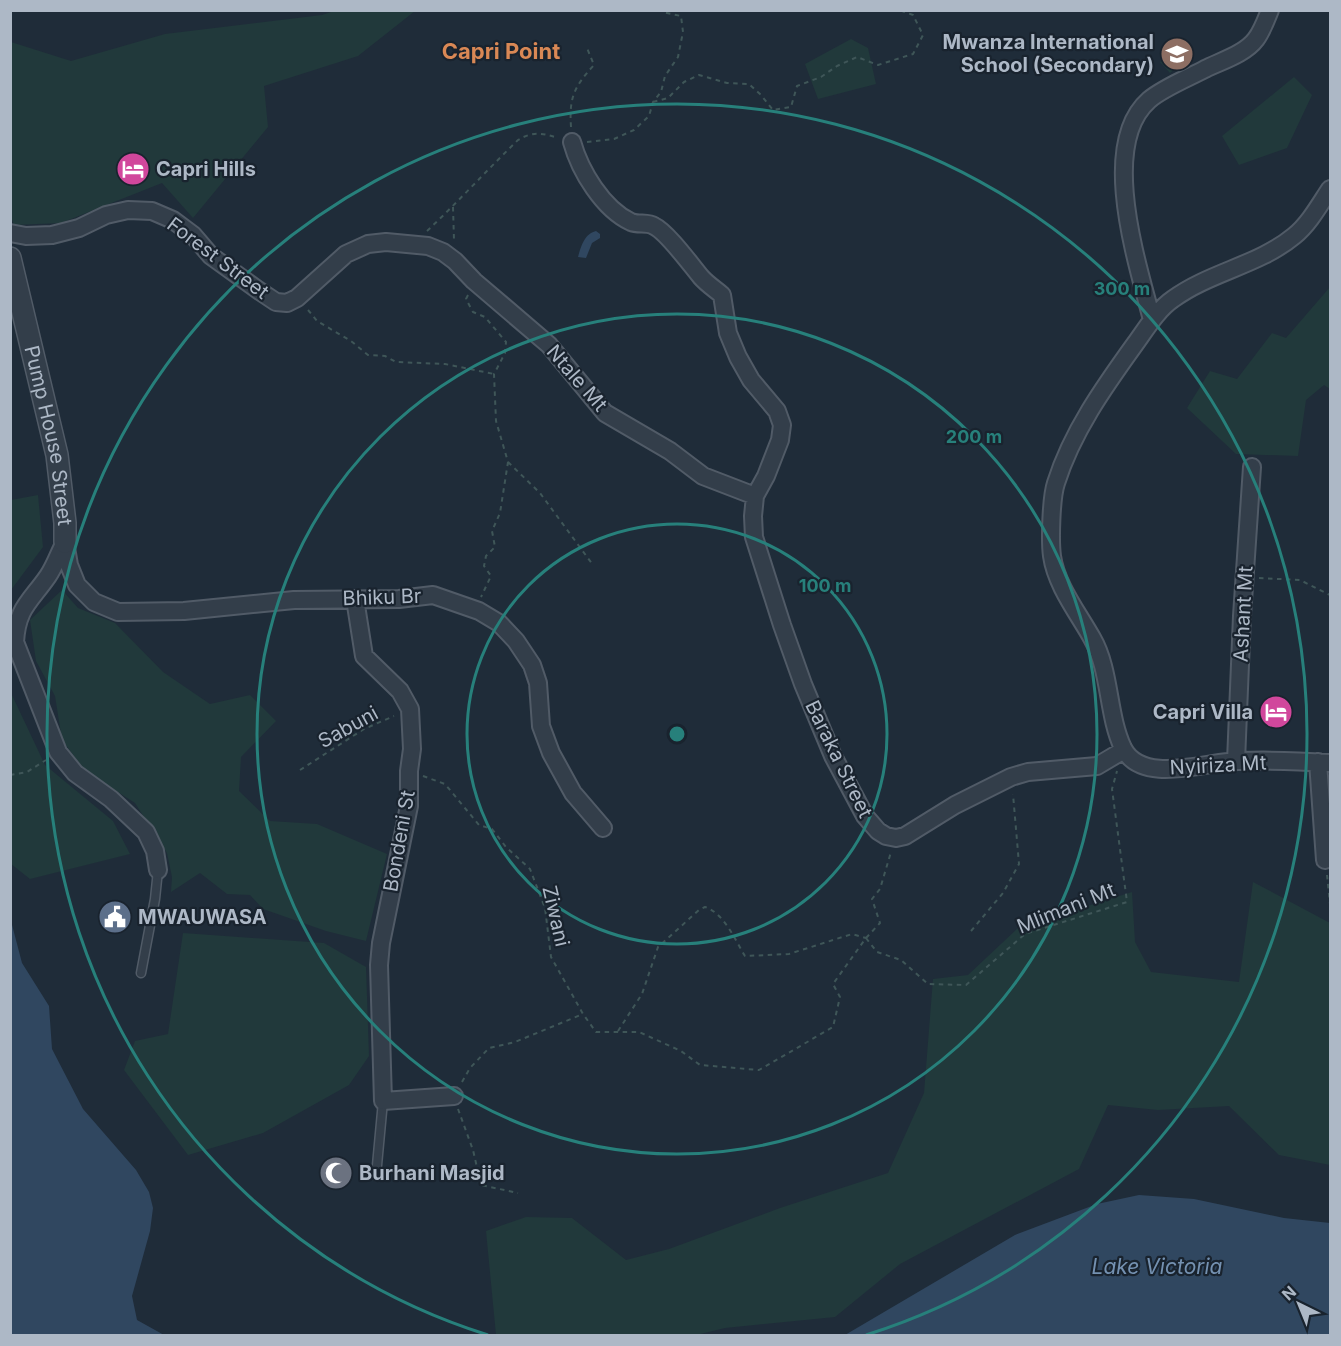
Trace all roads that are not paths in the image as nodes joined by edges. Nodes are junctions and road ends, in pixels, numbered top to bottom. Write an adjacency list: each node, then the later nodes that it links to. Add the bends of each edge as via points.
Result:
1 (1270, 10): 7 (street, via 1256,41 1149,100 1134,118 1127,143 1124,187)
2 (572, 142): 9 (street, via 583,173 600,195 632,222 655,226 722,295 728,333 738,357 777,411 782,425 780,440)
3 (1330, 189): 7 (street, via 1295,235 1270,252 1188,289 1170,300)
4 (10, 233): 5 (street, Forest Street, via 52,235 117,212 152,211 173,220 211,256 276,302 287,303 353,250 386,242)
5 (411, 245): 9 (street, Ntale Mt, via 428,246 455,261 549,345 605,412 670,450 703,476)
6 (10, 258): 10 (street, Pump House Street, via 57,455)
7 (1152, 320): 12 (street, via 1098,397 1070,446 1055,485 1053,506 1054,567 1096,645)
8 (1252, 467): 14 (street, Ashant Mt)
9 (755, 496): 12 (street, Baraka Street, via 754,537 763,570 812,704 833,756 865,816 878,831 896,838 1011,777 1097,766)
10 (65, 542): 11 (street, Bhiku Br, via 77,585 94,602 118,612); 17 (street, via 48,575 23,607 15,642 58,752 75,773 147,832)
11 (355, 599): 15 (street, Bhiku Br, via 433,595 479,611 499,623 532,665 538,683 541,726 551,753 573,793); 20 (street, Bondeni St, via 364,656 400,691 410,709 409,806 379,965)
12 (1124, 750): 14 (street, Nyiriza Mt, via 1150,767 1166,769)
13 (1327, 760): 14 (street, Nyiriza Mt); 16 (street, Nyiriza Mt)
14 (1236, 761)
15 (603, 828)
16 (1325, 860)
17 (158, 870): 18 (lane)
18 (141, 973)
19 (454, 1096): 20 (street)
20 (383, 1101): 21 (lane)
21 (376, 1176)

